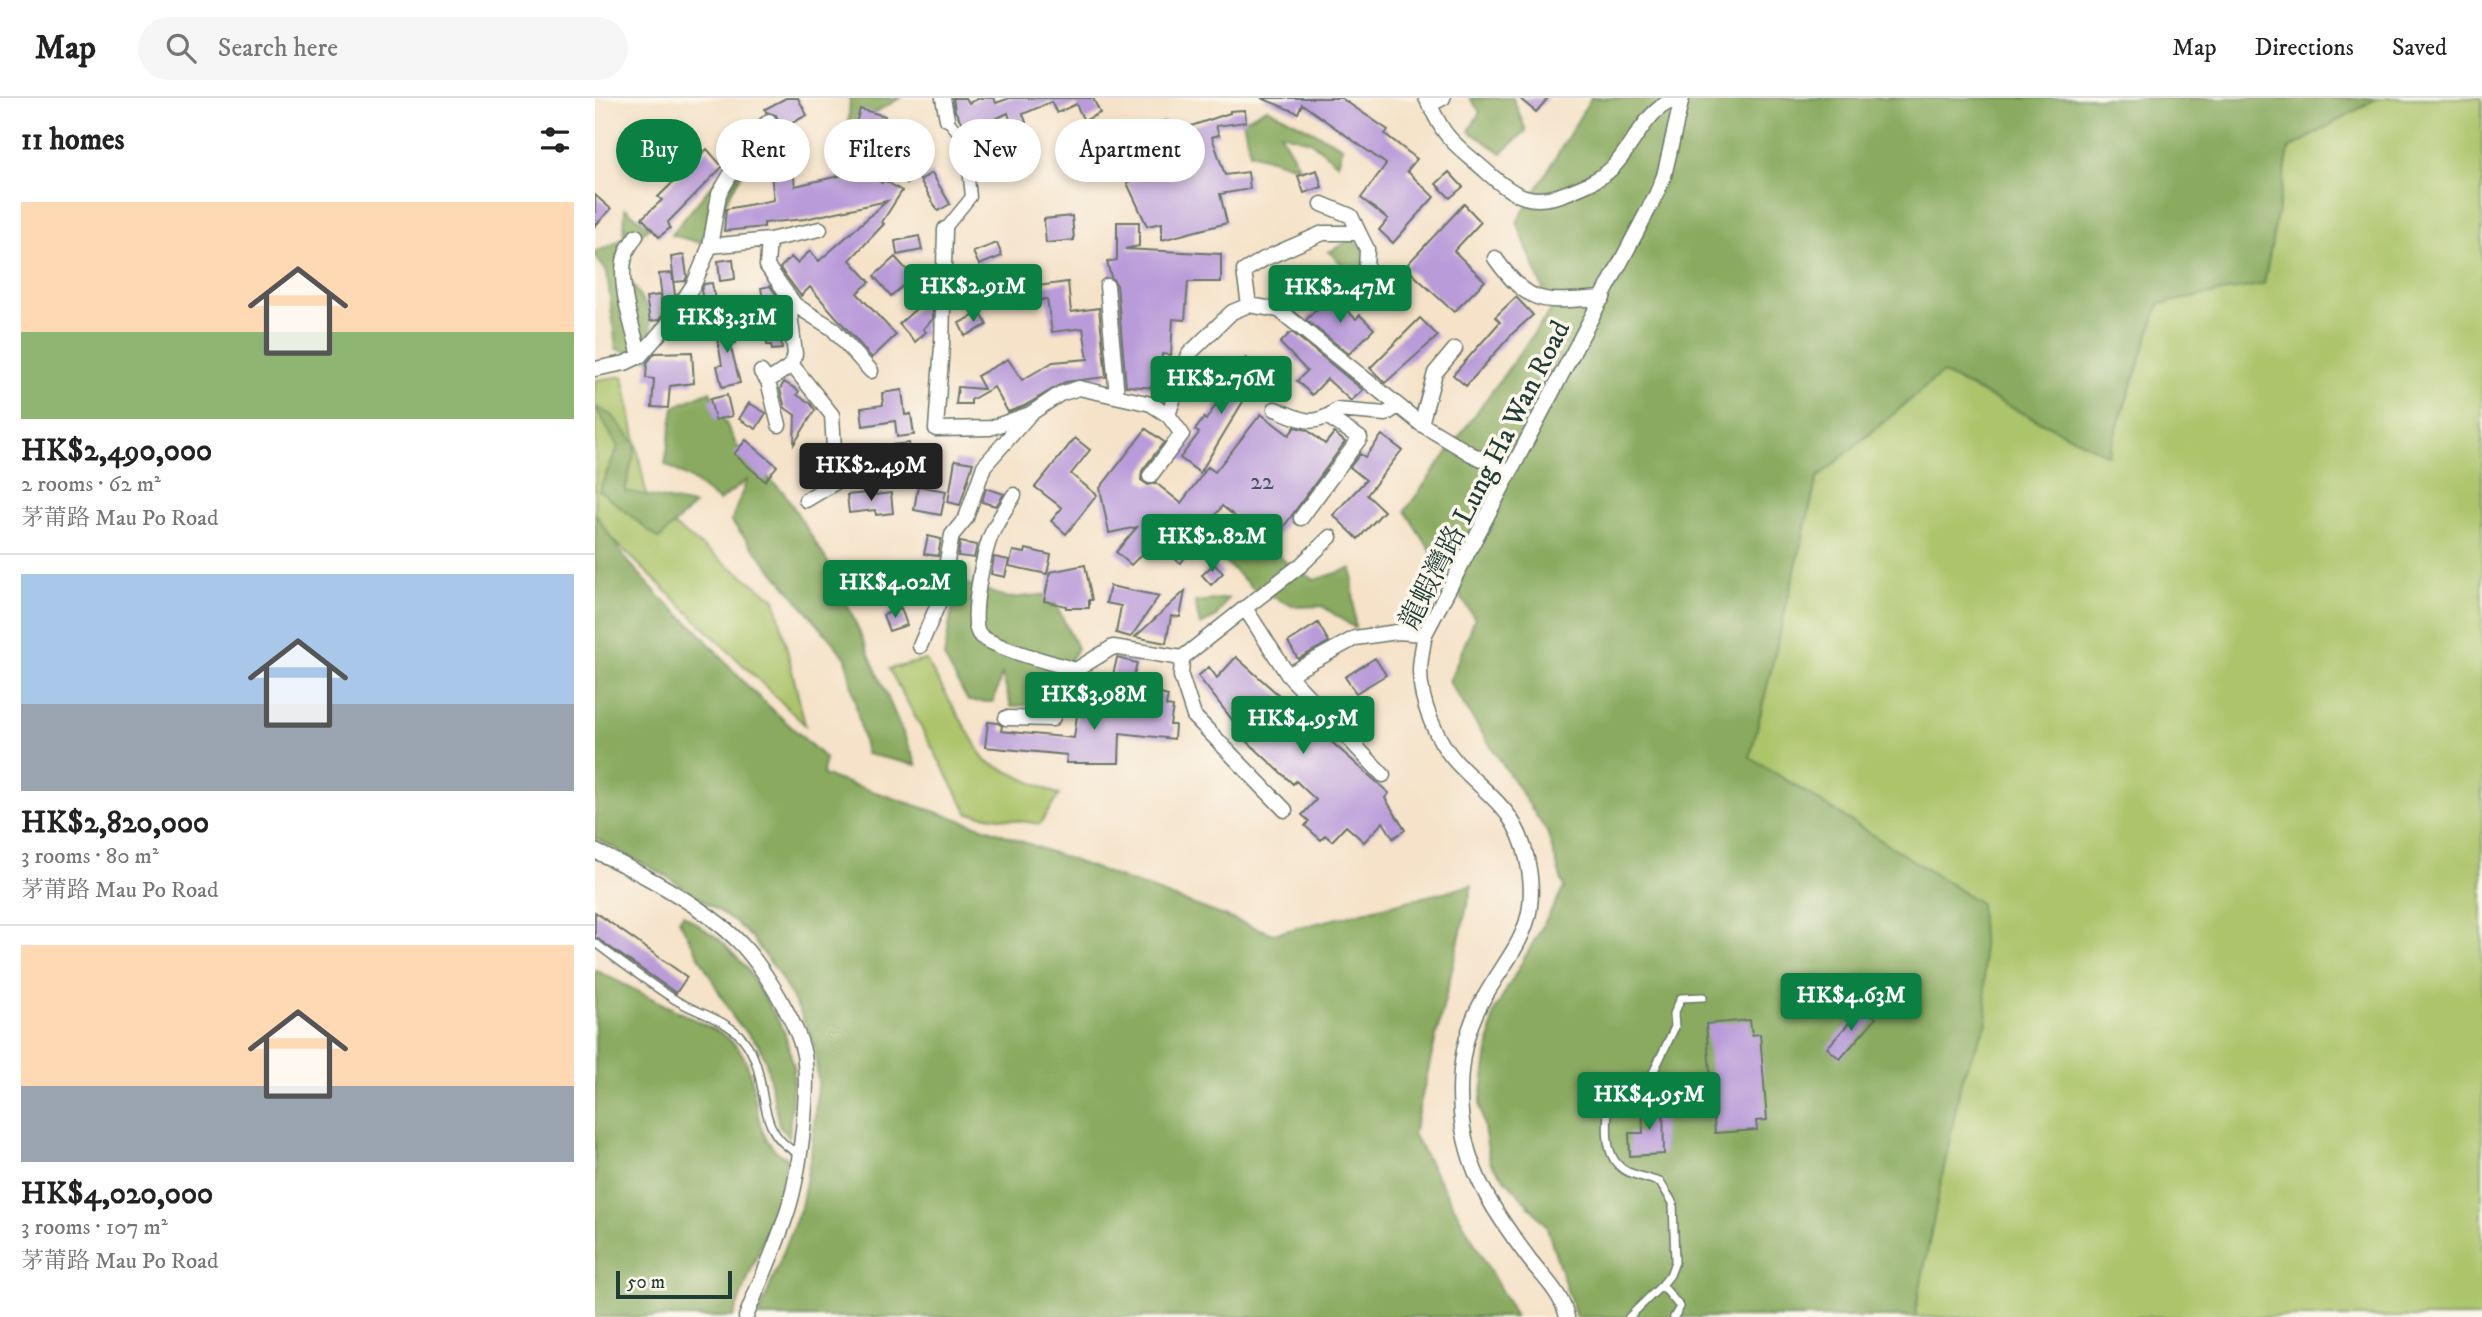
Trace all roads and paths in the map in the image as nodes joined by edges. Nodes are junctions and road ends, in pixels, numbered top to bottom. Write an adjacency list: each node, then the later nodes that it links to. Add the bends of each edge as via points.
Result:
1 (943, 98): 5 (street)
2 (1443, 98): 4 (street)
3 (1681, 99): 4 (street, via 1657,108 1603,175 1564,194 1535,199 1523,198 1505,187 1461,149 1442,129); 17 (street, 龍蝦灣路 Lung Ha Wan Road, via 1660,186)
4 (1428, 101)
5 (947, 119): 9 (street, via 965,141 971,197)
6 (726, 182): 13 (street, via 719,194)
7 (1322, 204): 10 (street, via 1351,216)
8 (820, 229): 12 (street)
9 (945, 229): 28 (street, via 936,429 990,428)
10 (1359, 233): 16 (street, via 1367,249); 18 (street, via 1323,233 1244,271)
11 (636, 236): 21 (street, via 626,251 623,271)
12 (769, 240): 13 (street); 19 (street, via 767,266)
13 (710, 246): 21 (street, via 694,284)
14 (1495, 258): 17 (street, via 1511,281 1538,299)
15 (1107, 286): 25 (street)
16 (1365, 290)
17 (1603, 298): 33 (street, 龍蝦灣路 Lung Ha Wan Road)
18 (1249, 304): 26 (street, via 1279,310); 29 (street, via 1232,312 1189,354)
19 (795, 305): 22 (street, via 790,314); 24 (street, via 832,328)
20 (1455, 349): 31 (street, via 1435,373)
21 (640, 356): 23 (street)
22 (792, 365): 32 (street, via 764,376); 36 (street, via 832,415 836,482)
23 (595, 369)
24 (871, 371)
25 (1117, 396): 28 (street, via 1079,388 1060,394); 29 (street, via 1150,404)
26 (1398, 406): 30 (street, via 1386,414 1337,410); 31 (street)
27 (1275, 409): 30 (street, via 1305,421)
28 (1030, 414): 41 (street, via 984,466 966,518 952,535 939,602)
29 (1168, 415): 34 (street, via 1182,434)
30 (1328, 416): 37 (street, via 1360,438)
31 (1421, 424): 33 (street)
32 (779, 425)
33 (1510, 472): 40 (street, 龍蝦灣路 Lung Ha Wan Road)
34 (1150, 476)
35 (1014, 495): 43 (street, via 988,543 974,621 979,634 995,644)
36 (806, 500)
37 (1301, 517)
38 (1330, 537): 39 (street)
39 (1245, 608): 42 (street); 44 (street)
40 (1425, 634): 44 (street, via 1397,632 1355,638); 54 (street, 龍蝦灣路 Lung Ha Wan Road, via 1420,671 1424,701 1436,731 1456,762 1507,813 1523,843 1531,883 1523,934 1482,1002 1463,1055 1460,1091 1466,1146 1485,1196 1560,1297)
41 (920, 646)
42 (1182, 658): 43 (street, via 1113,647); 47 (street, via 1181,676 1194,716)
43 (1076, 670): 45 (street, via 1052,719)
44 (1288, 675): 46 (street)
45 (1006, 718)
46 (1383, 775)
47 (1285, 810)
48 (595, 851): 51 (street, via 712,919 742,945 766,976 795,1026 804,1053)
49 (595, 943): 51 (lane, via 676,1001 729,1026 741,1037 757,1064 771,1128)
50 (1703, 997): 52 (lane, via 1681,998 1674,1014 1675,1027 1648,1083 1609,1094 1612,1158 1625,1171 1660,1182 1673,1203 1675,1262)
51 (799, 1154): 53 (street, via 790,1203)
52 (1662, 1285): 55 (lane); 56 (lane, via 1680,1307)
53 (745, 1317)
54 (1567, 1317)
55 (1629, 1317)
56 (1674, 1317)

